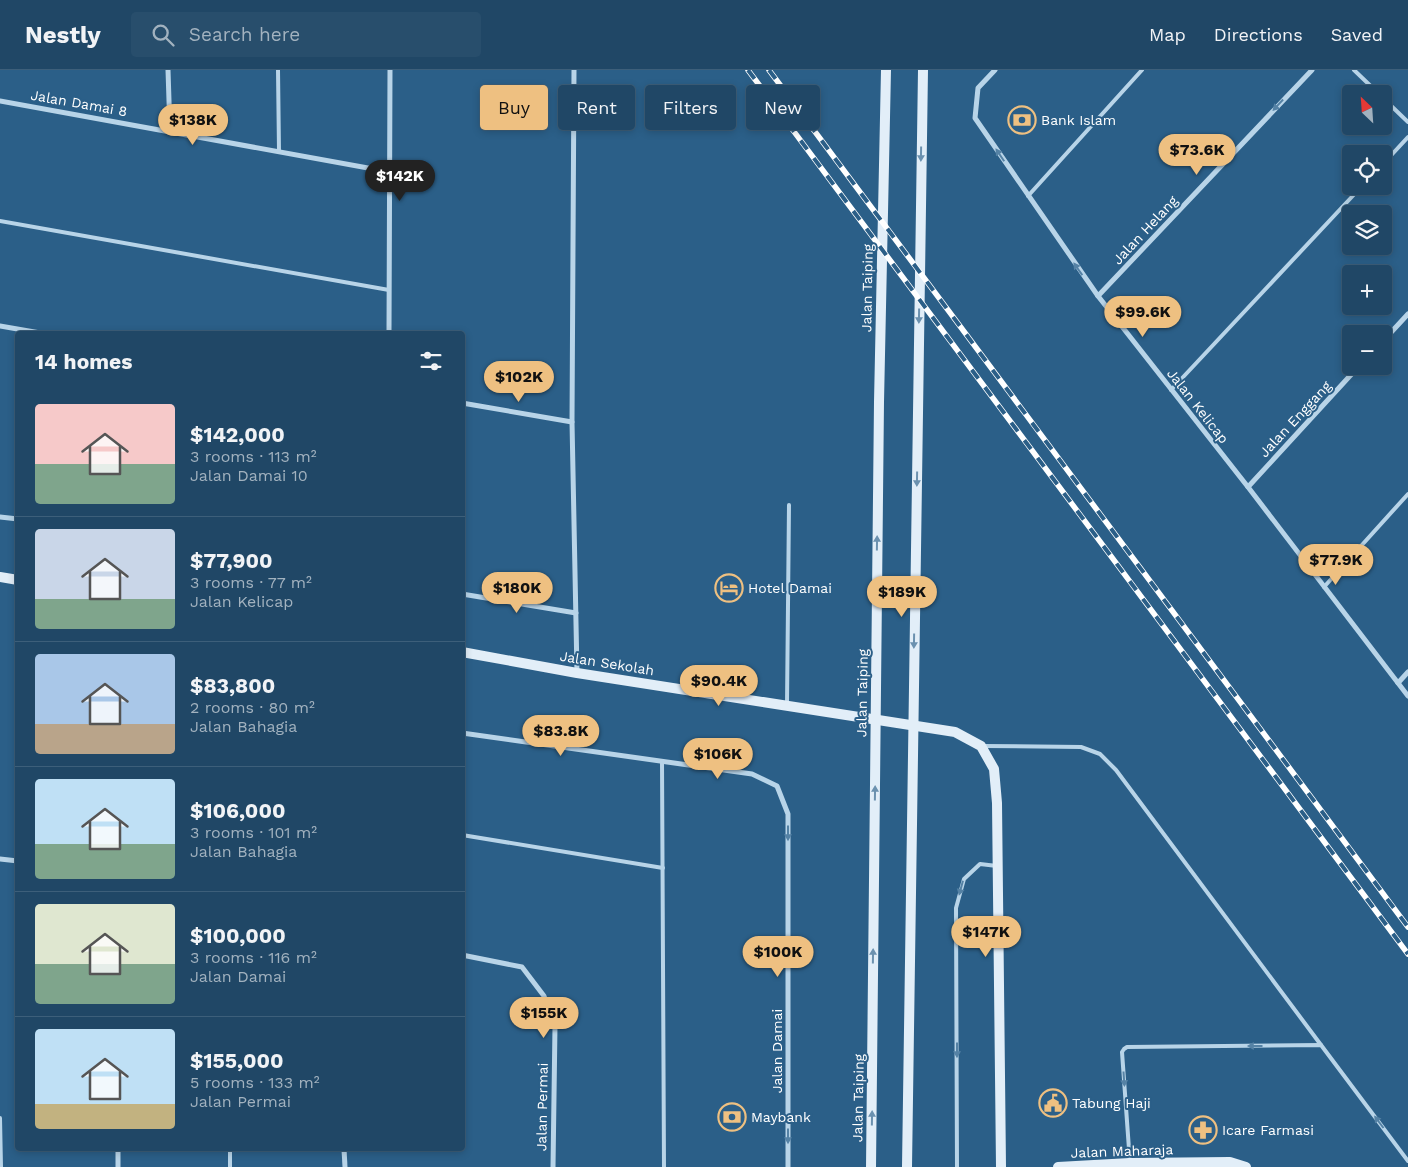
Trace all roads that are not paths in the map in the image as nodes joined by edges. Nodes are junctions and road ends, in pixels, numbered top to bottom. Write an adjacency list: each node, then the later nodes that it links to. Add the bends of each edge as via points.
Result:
1 (168, 70): 15 (street)
2 (278, 70): 17 (lane)
3 (390, 70): 19 (street)
4 (574, 70): 33 (street)
5 (886, 70): 73 (main road, Jalan Taiping, one-way to 5, via 879,392)
6 (923, 70): 74 (main road, one-way to 74)
7 (995, 70): 21 (street, Jalan Kelicap, one-way to 7, via 975,118 978,88)
8 (1142, 70): 21 (lane)
9 (1312, 70): 24 (street, Jalan Helang, one-way to 24)
10 (1354, 70): 11 (lane)
11 (1370, 85)
12 (0, 100): 15 (street, Jalan Damai 8)
13 (1392, 107): 14 (lane)
14 (1408, 122)
15 (170, 131): 17 (street, Jalan Damai 8)
16 (1408, 137): 18 (lane)
17 (279, 151): 19 (street, Jalan Damai 8)
18 (1392, 154)
19 (390, 172): 23 (street)
20 (1354, 195): 31 (lane)
21 (1028, 196): 24 (street, Jalan Kelicap, one-way to 21)
22 (0, 220): 23 (lane)
23 (389, 290): 28 (street)
24 (1098, 296): 31 (street, Jalan Kelicap)
25 (1408, 314): 29 (street)
26 (0, 326): 27 (street)
27 (29, 331)
28 (389, 331)
29 (1392, 331)
30 (1351, 375): 34 (street, Jalan Enggang)
31 (1171, 390): 34 (street, Jalan Kelicap)
32 (465, 404): 33 (street)
33 (572, 422): 43 (street)
34 (1248, 487): 41 (street, Jalan Kelicap)
35 (1408, 494): 41 (lane)
36 (789, 505): 49 (lane)
37 (0, 516): 38 (street)
38 (15, 519)
39 (0, 577): 40 (main road)
40 (15, 580)
41 (1324, 587): 47 (street, Jalan Kelicap)
42 (465, 594): 43 (street)
43 (576, 613): 45 (street)
44 (465, 653): 45 (main road, Jalan Sekolah)
45 (577, 672): 49 (main road, Jalan Sekolah)
46 (1408, 672): 47 (street)
47 (1398, 683): 48 (street, Jalan Kelicap)
48 (1408, 696)
49 (787, 706): 51 (main road, Jalan Sekolah, via 955,732)
50 (465, 733): 52 (street)
51 (981, 746): 56 (main road, via 994,769); 59 (lane, via 1081,746 1100,754 1116,770)
52 (662, 761): 57 (lane); 72 (street, Jalan Damai, one-way to 72, via 752,774 777,786 788,814)
53 (465, 836): 57 (lane)
54 (0, 859): 55 (street)
55 (15, 861)
56 (997, 866): 75 (lane, one-way to 75, via 980,864 964,879 956,908); 76 (main road)
57 (662, 868): 71 (lane)
58 (465, 956): 70 (street, Jalan Permai, via 522,967 544,996 555,1026)
59 (1321, 1045): 64 (lane, one-way to 59); 65 (lane, one-way to 65, via 1127,1047 1122,1052)
60 (0, 1118): 66 (lane)
61 (118, 1151): 67 (street)
62 (230, 1151): 68 (lane)
63 (344, 1151): 69 (street)
64 (1408, 1161)
65 (1136, 1165): 77 (main road, Jalan Maharaja); 78 (main road, Jalan Maharaja, via 1230,1162)
66 (1, 1167)
67 (118, 1167)
68 (230, 1167)
69 (345, 1167)
70 (553, 1167)
71 (664, 1167)
72 (788, 1167)
73 (871, 1167)
74 (906, 1167)
75 (957, 1167)
76 (1000, 1167)
77 (1058, 1167)
78 (1246, 1167)

